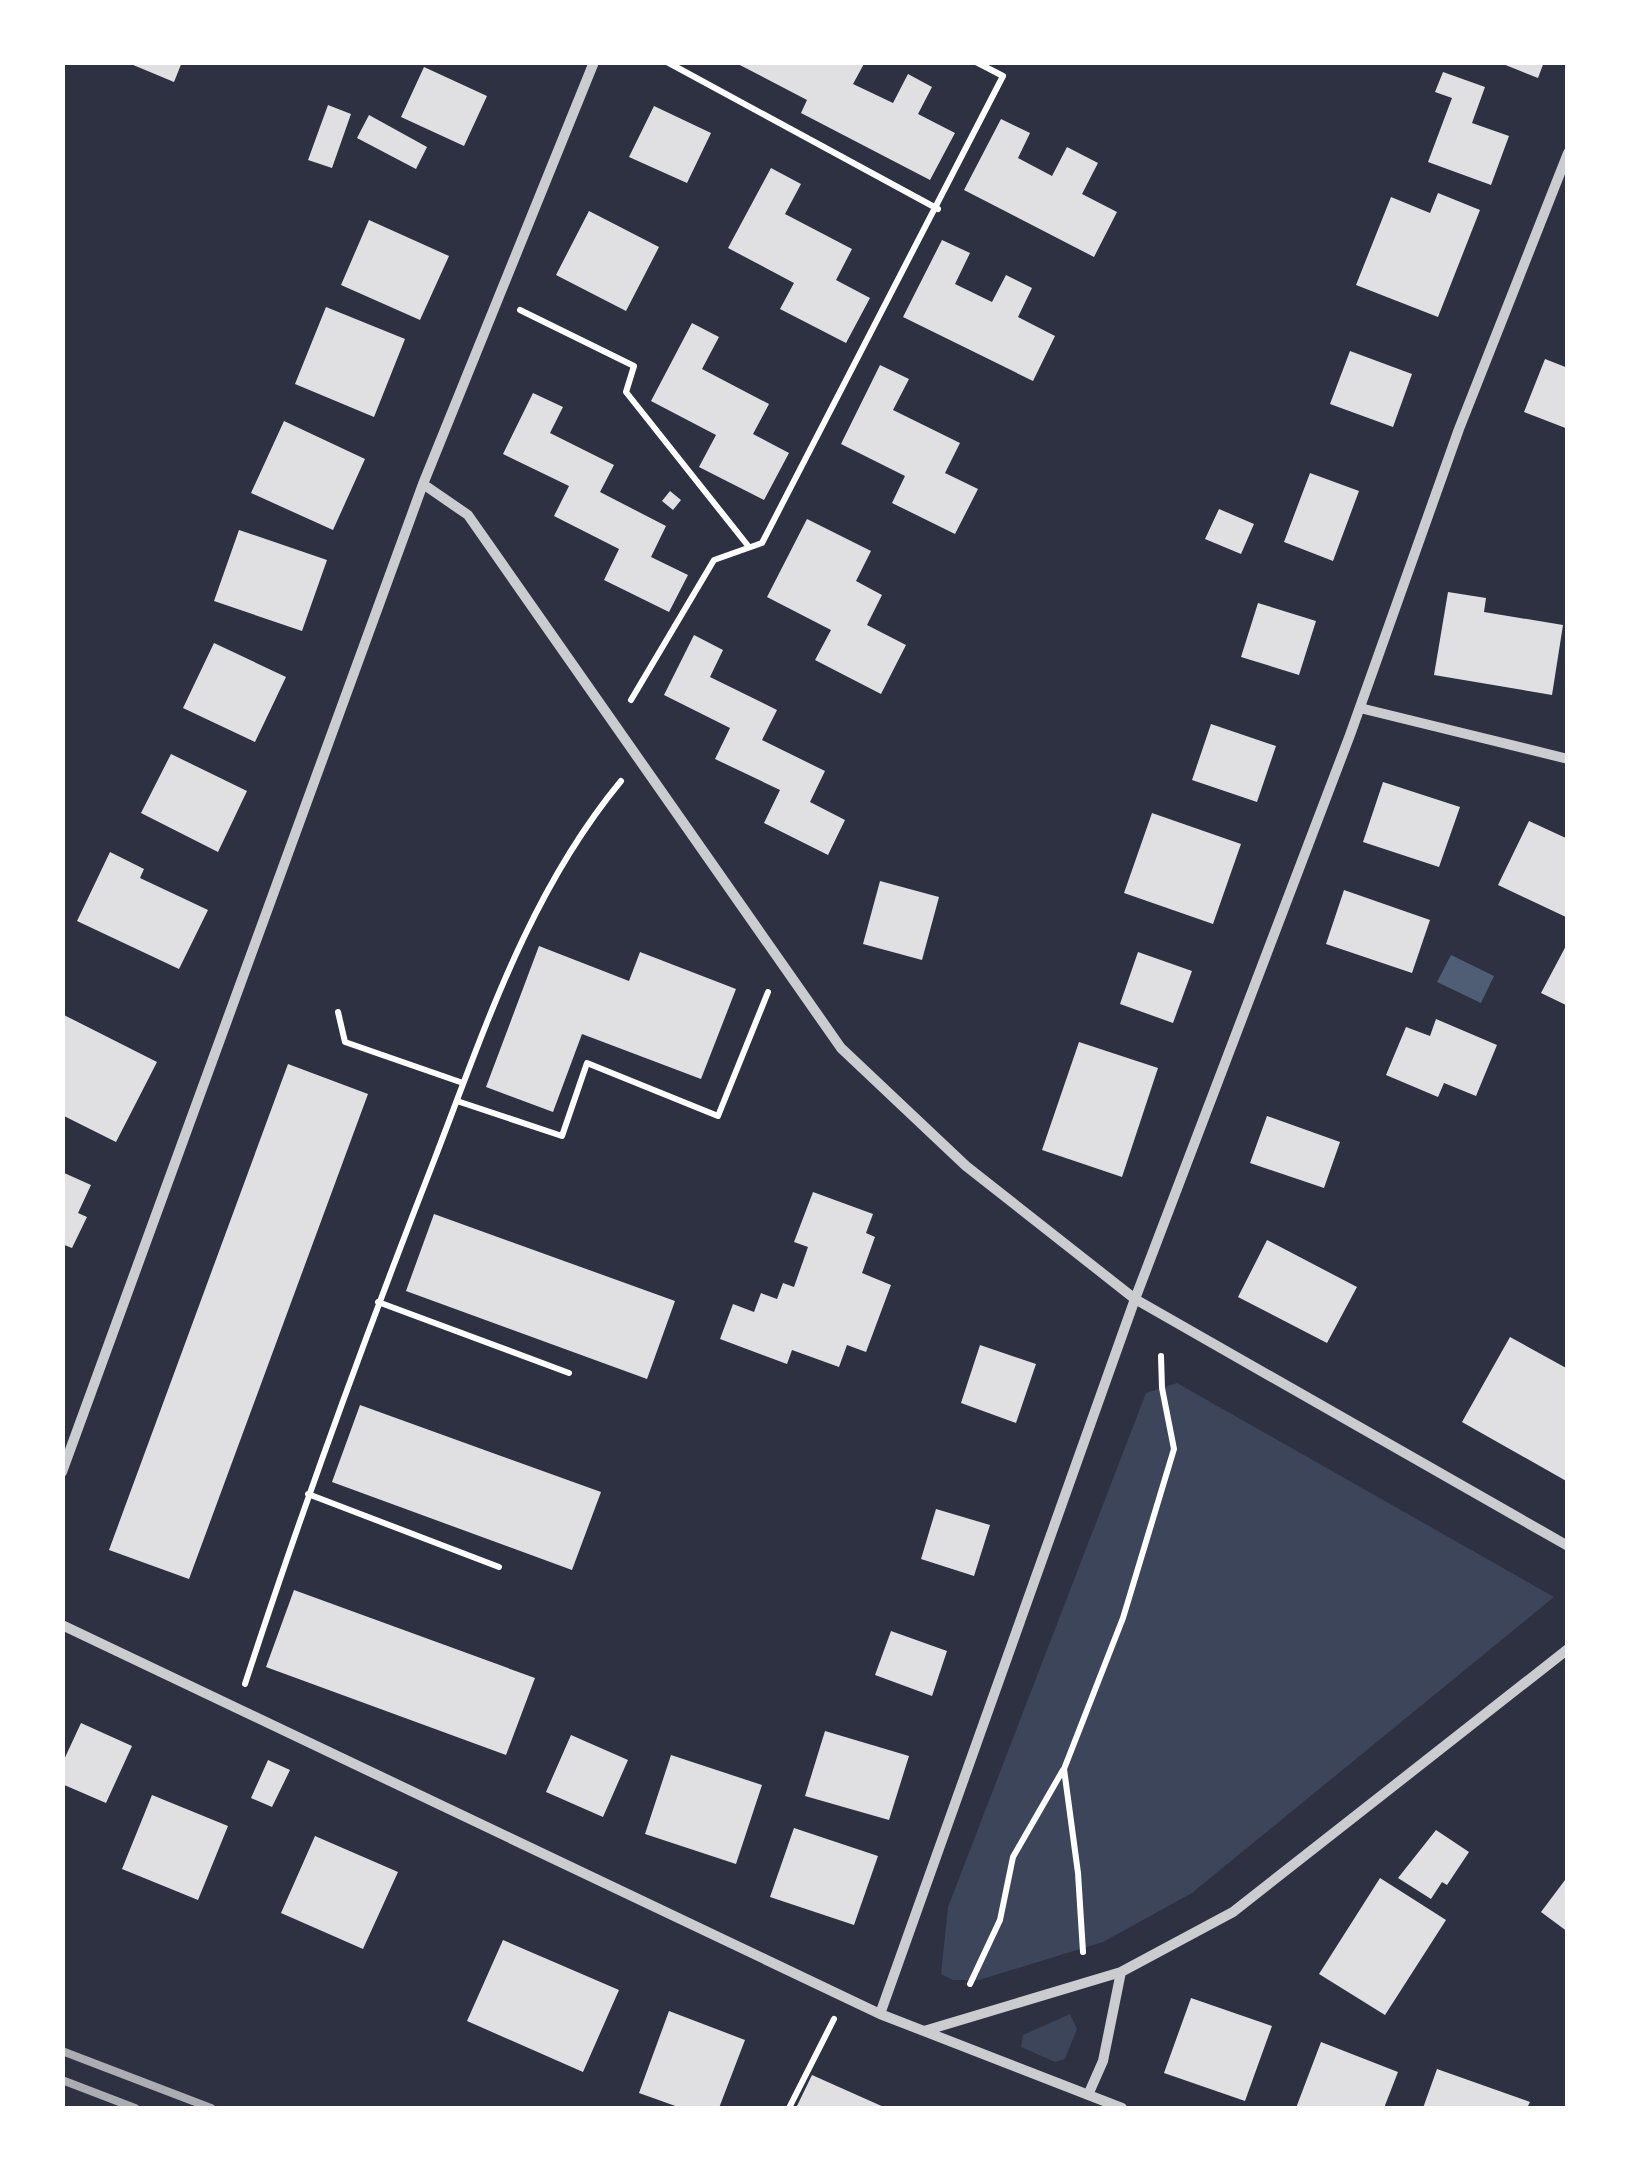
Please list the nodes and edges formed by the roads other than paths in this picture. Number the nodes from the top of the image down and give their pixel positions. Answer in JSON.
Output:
{"nodes":[{"id":1,"x":594,"y":62,"type":"edge"},
{"id":2,"x":1568,"y":153,"type":"edge"},
{"id":3,"x":423,"y":484,"type":"junction"},
{"id":4,"x":1360,"y":708,"type":"junction"},
{"id":5,"x":1568,"y":759,"type":"edge"},
{"id":6,"x":1135,"y":1299,"type":"junction"},
{"id":7,"x":62,"y":1472,"type":"edge"},
{"id":8,"x":1568,"y":1546,"type":"edge"},
{"id":9,"x":62,"y":1625,"type":"edge"},
{"id":10,"x":1568,"y":1649,"type":"edge"},
{"id":11,"x":1121,"y":1972,"type":"junction"},
{"id":12,"x":880,"y":2014,"type":"junction"},
{"id":13,"x":924,"y":2031,"type":"junction"},
{"id":14,"x":1088,"y":2096,"type":"junction"},
{"id":15,"x":1122,"y":2108,"type":"edge"}],
"edges":[{"from":1,"to":3,"type":"street"},
{"from":2,"to":4,"type":"street"},
{"from":3,"to":6,"type":"street"},
{"from":3,"to":7,"type":"street"},
{"from":4,"to":5,"type":"street"},
{"from":4,"to":6,"type":"street"},
{"from":6,"to":8,"type":"street"},
{"from":6,"to":12,"type":"street"},
{"from":9,"to":12,"type":"street"},
{"from":10,"to":11,"type":"street"},
{"from":11,"to":13,"type":"street"},
{"from":11,"to":14,"type":"street"},
{"from":12,"to":13,"type":"street"},
{"from":13,"to":14,"type":"street"},
{"from":14,"to":15,"type":"street"}]}
